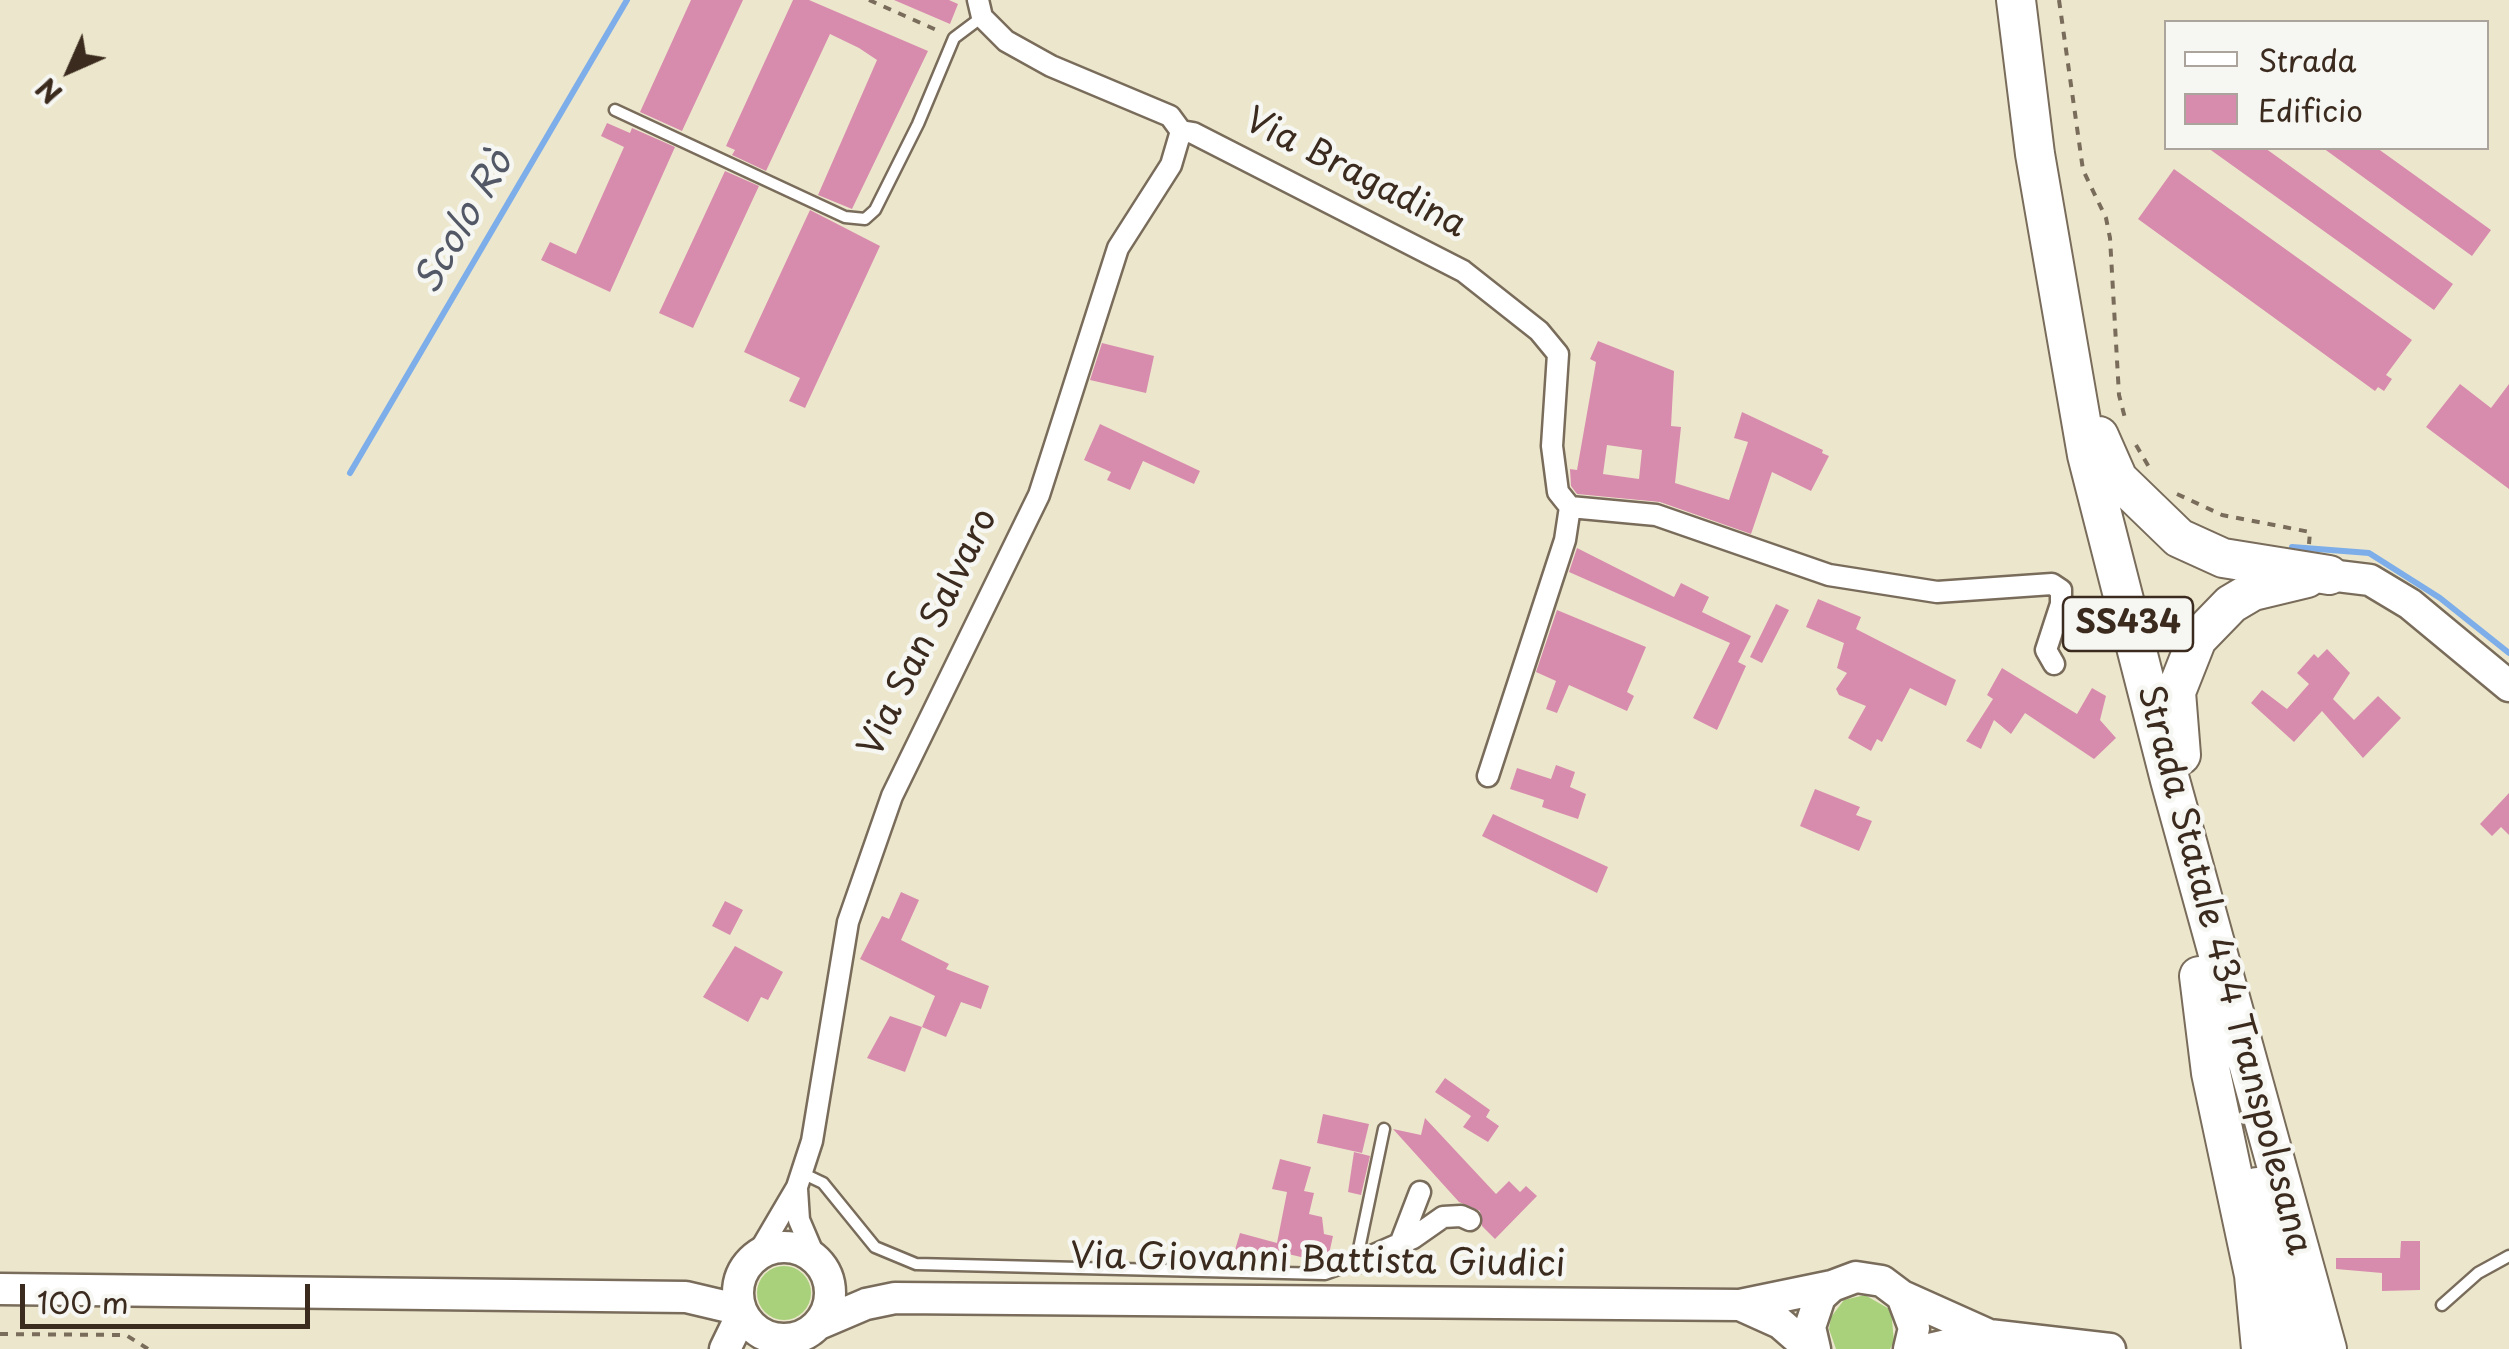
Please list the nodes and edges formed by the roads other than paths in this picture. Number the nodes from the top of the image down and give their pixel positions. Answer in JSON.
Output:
{"nodes":[{"id":1,"x":1992,"y":0,"type":"edge"},
{"id":2,"x":2016,"y":0,"type":"edge"},
{"id":3,"x":980,"y":8,"type":"edge"},
{"id":4,"x":615,"y":110,"type":"dead end"},
{"id":5,"x":1180,"y":130,"type":"junction"},
{"id":6,"x":2035,"y":154,"type":"junction"},
{"id":7,"x":1570,"y":507,"type":"junction"},
{"id":8,"x":2329,"y":575,"type":"junction"},
{"id":9,"x":2054,"y":664,"type":"dead end"},
{"id":10,"x":2509,"y":686,"type":"edge"},
{"id":11,"x":1488,"y":776,"type":"dead end"},
{"id":12,"x":2199,"y":976,"type":"junction"},
{"id":13,"x":2241,"y":1038,"type":"junction"},
{"id":14,"x":1384,"y":1129,"type":"dead end"},
{"id":15,"x":799,"y":1180,"type":"junction"},
{"id":16,"x":1420,"y":1192,"type":"dead end"},
{"id":17,"x":1470,"y":1220,"type":"dead end"},
{"id":18,"x":1400,"y":1244,"type":"junction"},
{"id":19,"x":2509,"y":1256,"type":"edge"},
{"id":20,"x":752,"y":1260,"type":"junction"},
{"id":21,"x":1356,"y":1263,"type":"junction"},
{"id":22,"x":820,"y":1265,"type":"junction"},
{"id":23,"x":1832,"y":1286,"type":"junction"},
{"id":24,"x":0,"y":1289,"type":"edge"},
{"id":25,"x":1902,"y":1296,"type":"junction"},
{"id":26,"x":686,"y":1297,"type":"junction"},
{"id":27,"x":896,"y":1298,"type":"junction"},
{"id":28,"x":2442,"y":1305,"type":"dead end"},
{"id":29,"x":1740,"y":1306,"type":"junction"},
{"id":30,"x":741,"y":1312,"type":"junction"},
{"id":31,"x":819,"y":1324,"type":"junction"},
{"id":32,"x":1988,"y":1335,"type":"junction"},
{"id":33,"x":760,"y":1344,"type":"edge"},
{"id":34,"x":725,"y":1349,"type":"edge"},
{"id":35,"x":1812,"y":1349,"type":"edge"},
{"id":36,"x":1909,"y":1349,"type":"edge"},
{"id":37,"x":1929,"y":1349,"type":"edge"},
{"id":38,"x":2110,"y":1349,"type":"edge"},
{"id":39,"x":2261,"y":1349,"type":"edge"},
{"id":40,"x":2296,"y":1349,"type":"edge"},
{"id":41,"x":2328,"y":1349,"type":"edge"}],
"edges":[{"from":1,"to":12,"type":"highway","name":"Strada Statale 434 Transpolesana","number":"SS434"},
{"from":2,"to":6,"type":"highway","name":"Strada Statale 434 Transpolesana","number":"SS434"},
{"from":3,"to":4,"type":"lane"},
{"from":3,"to":5,"type":"street","name":"Via Bragadina"},
{"from":5,"to":7,"type":"street","name":"Via Bragadina"},
{"from":5,"to":15,"type":"street","name":"Via San Salvaro"},
{"from":6,"to":8,"type":"highway"},
{"from":6,"to":13,"type":"highway","name":"Strada Statale 434 Transpolesana","number":"SS434"},
{"from":7,"to":9,"type":"street"},
{"from":7,"to":11,"type":"street"},
{"from":8,"to":10,"type":"main road"},
{"from":8,"to":13,"type":"highway"},
{"from":12,"to":39,"type":"highway"},
{"from":12,"to":40,"type":"highway","name":"Strada Statale 434 Transpolesana","number":"SS434"},
{"from":13,"to":41,"type":"highway","name":"Strada Statale 434 Transpolesana","number":"SS434"},
{"from":14,"to":21,"type":"lane"},
{"from":15,"to":20,"type":"street","name":"Via San Salvaro"},
{"from":15,"to":21,"type":"lane"},
{"from":15,"to":22,"type":"street","name":"Via San Salvaro"},
{"from":16,"to":18,"type":"street"},
{"from":17,"to":18,"type":"street"},
{"from":18,"to":21,"type":"street"},
{"from":19,"to":28,"type":"lane"},
{"from":20,"to":22,"type":"main road","name":"Via Giovanni Battista Giudici"},
{"from":20,"to":26,"type":"main road","name":"Via Giovanni Battista Giudici"},
{"from":20,"to":30,"type":"main road"},
{"from":22,"to":27,"type":"main road","name":"Via Giovanni Battista Giudici"},
{"from":22,"to":31,"type":"main road"},
{"from":23,"to":25,"type":"main road","name":"Via Giovanni Battista Giudici"},
{"from":23,"to":29,"type":"main road","name":"Via Giovanni Battista Giudici"},
{"from":23,"to":35,"type":"main road"},
{"from":24,"to":26,"type":"main road","name":"Via Giovanni Battista Giudici"},
{"from":25,"to":32,"type":"main road"},
{"from":25,"to":36,"type":"main road"},
{"from":26,"to":30,"type":"main road","name":"Via Giovanni Battista Giudici"},
{"from":27,"to":29,"type":"main road","name":"Via Giovanni Battista Giudici"},
{"from":27,"to":31,"type":"main road","name":"Via Giovanni Battista Giudici"},
{"from":29,"to":35,"type":"main road","name":"Via Giovanni Battista Giudici"},
{"from":30,"to":33,"type":"main road","name":"Via Giovanni Battista Giudici"},
{"from":30,"to":34,"type":"main road"},
{"from":31,"to":33,"type":"main road","name":"Via Giovanni Battista Giudici"},
{"from":32,"to":37,"type":"main road"},
{"from":32,"to":38,"type":"main road"}]}
